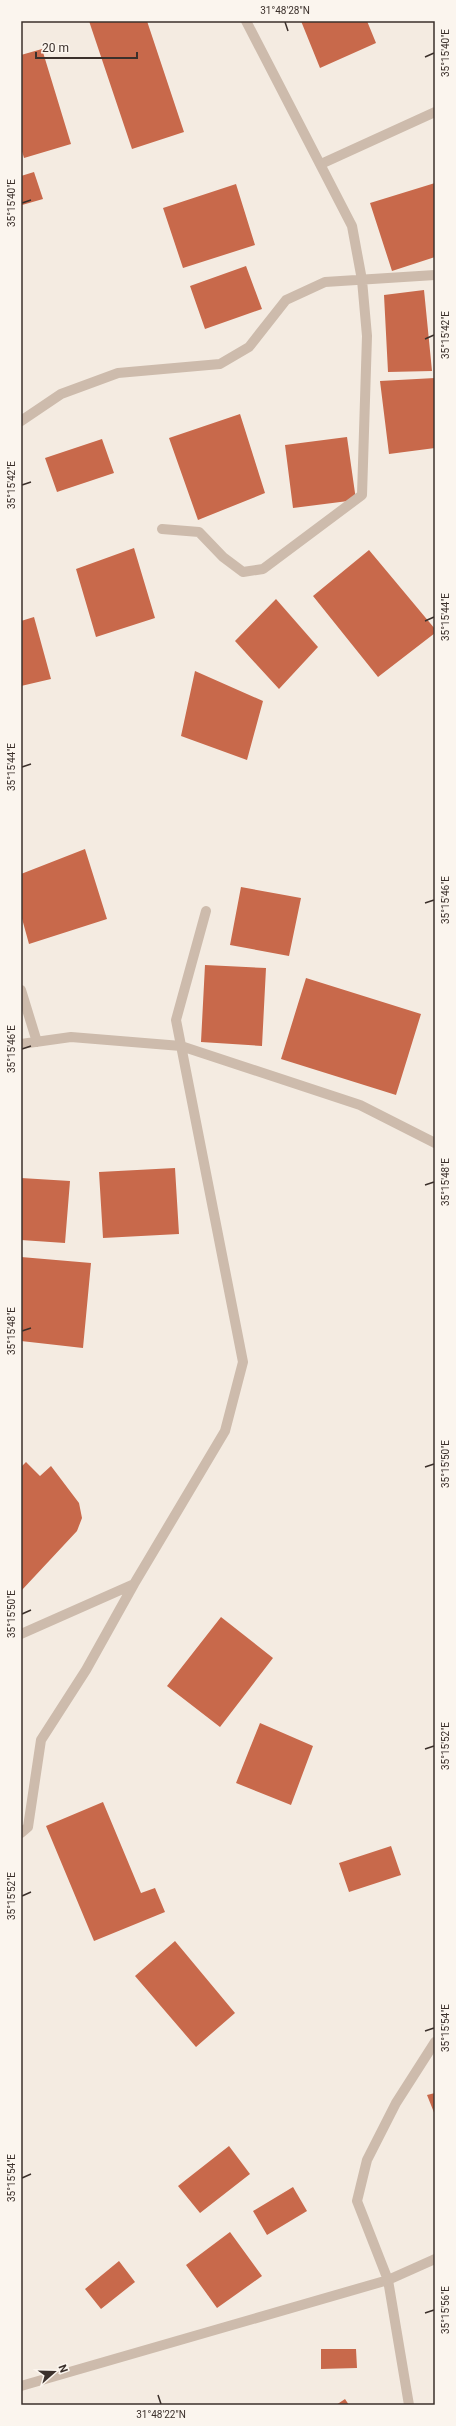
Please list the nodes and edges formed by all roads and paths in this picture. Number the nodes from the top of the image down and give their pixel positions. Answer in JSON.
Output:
{"nodes":[{"id":1,"x":246,"y":21,"type":"edge"},
{"id":2,"x":435,"y":112,"type":"edge"},
{"id":3,"x":321,"y":164,"type":"junction"},
{"id":4,"x":435,"y":275,"type":"edge"},
{"id":5,"x":362,"y":280,"type":"junction"},
{"id":6,"x":21,"y":420,"type":"edge"},
{"id":7,"x":162,"y":528,"type":"dead end"},
{"id":8,"x":206,"y":911,"type":"dead end"},
{"id":9,"x":21,"y":990,"type":"edge"},
{"id":10,"x":37,"y":1042,"type":"junction"},
{"id":11,"x":21,"y":1044,"type":"edge"},
{"id":12,"x":181,"y":1046,"type":"junction"},
{"id":13,"x":435,"y":1143,"type":"edge"},
{"id":14,"x":134,"y":1584,"type":"junction"},
{"id":15,"x":21,"y":1634,"type":"edge"},
{"id":16,"x":21,"y":1834,"type":"edge"},
{"id":17,"x":435,"y":2042,"type":"edge"},
{"id":18,"x":435,"y":2259,"type":"edge"},
{"id":19,"x":388,"y":2280,"type":"junction"},
{"id":20,"x":21,"y":2386,"type":"edge"},
{"id":21,"x":409,"y":2405,"type":"edge"}],
"edges":[{"from":1,"to":3,"type":"street"},
{"from":2,"to":3,"type":"street"},
{"from":3,"to":5,"type":"street"},
{"from":4,"to":5,"type":"street"},
{"from":5,"to":6,"type":"street"},
{"from":5,"to":7,"type":"street"},
{"from":8,"to":12,"type":"street"},
{"from":9,"to":10,"type":"street"},
{"from":10,"to":11,"type":"street"},
{"from":10,"to":12,"type":"street"},
{"from":12,"to":13,"type":"street"},
{"from":12,"to":14,"type":"street"},
{"from":14,"to":15,"type":"street"},
{"from":14,"to":16,"type":"street"},
{"from":17,"to":19,"type":"street"},
{"from":18,"to":19,"type":"street"},
{"from":19,"to":20,"type":"street"},
{"from":19,"to":21,"type":"street"}]}
